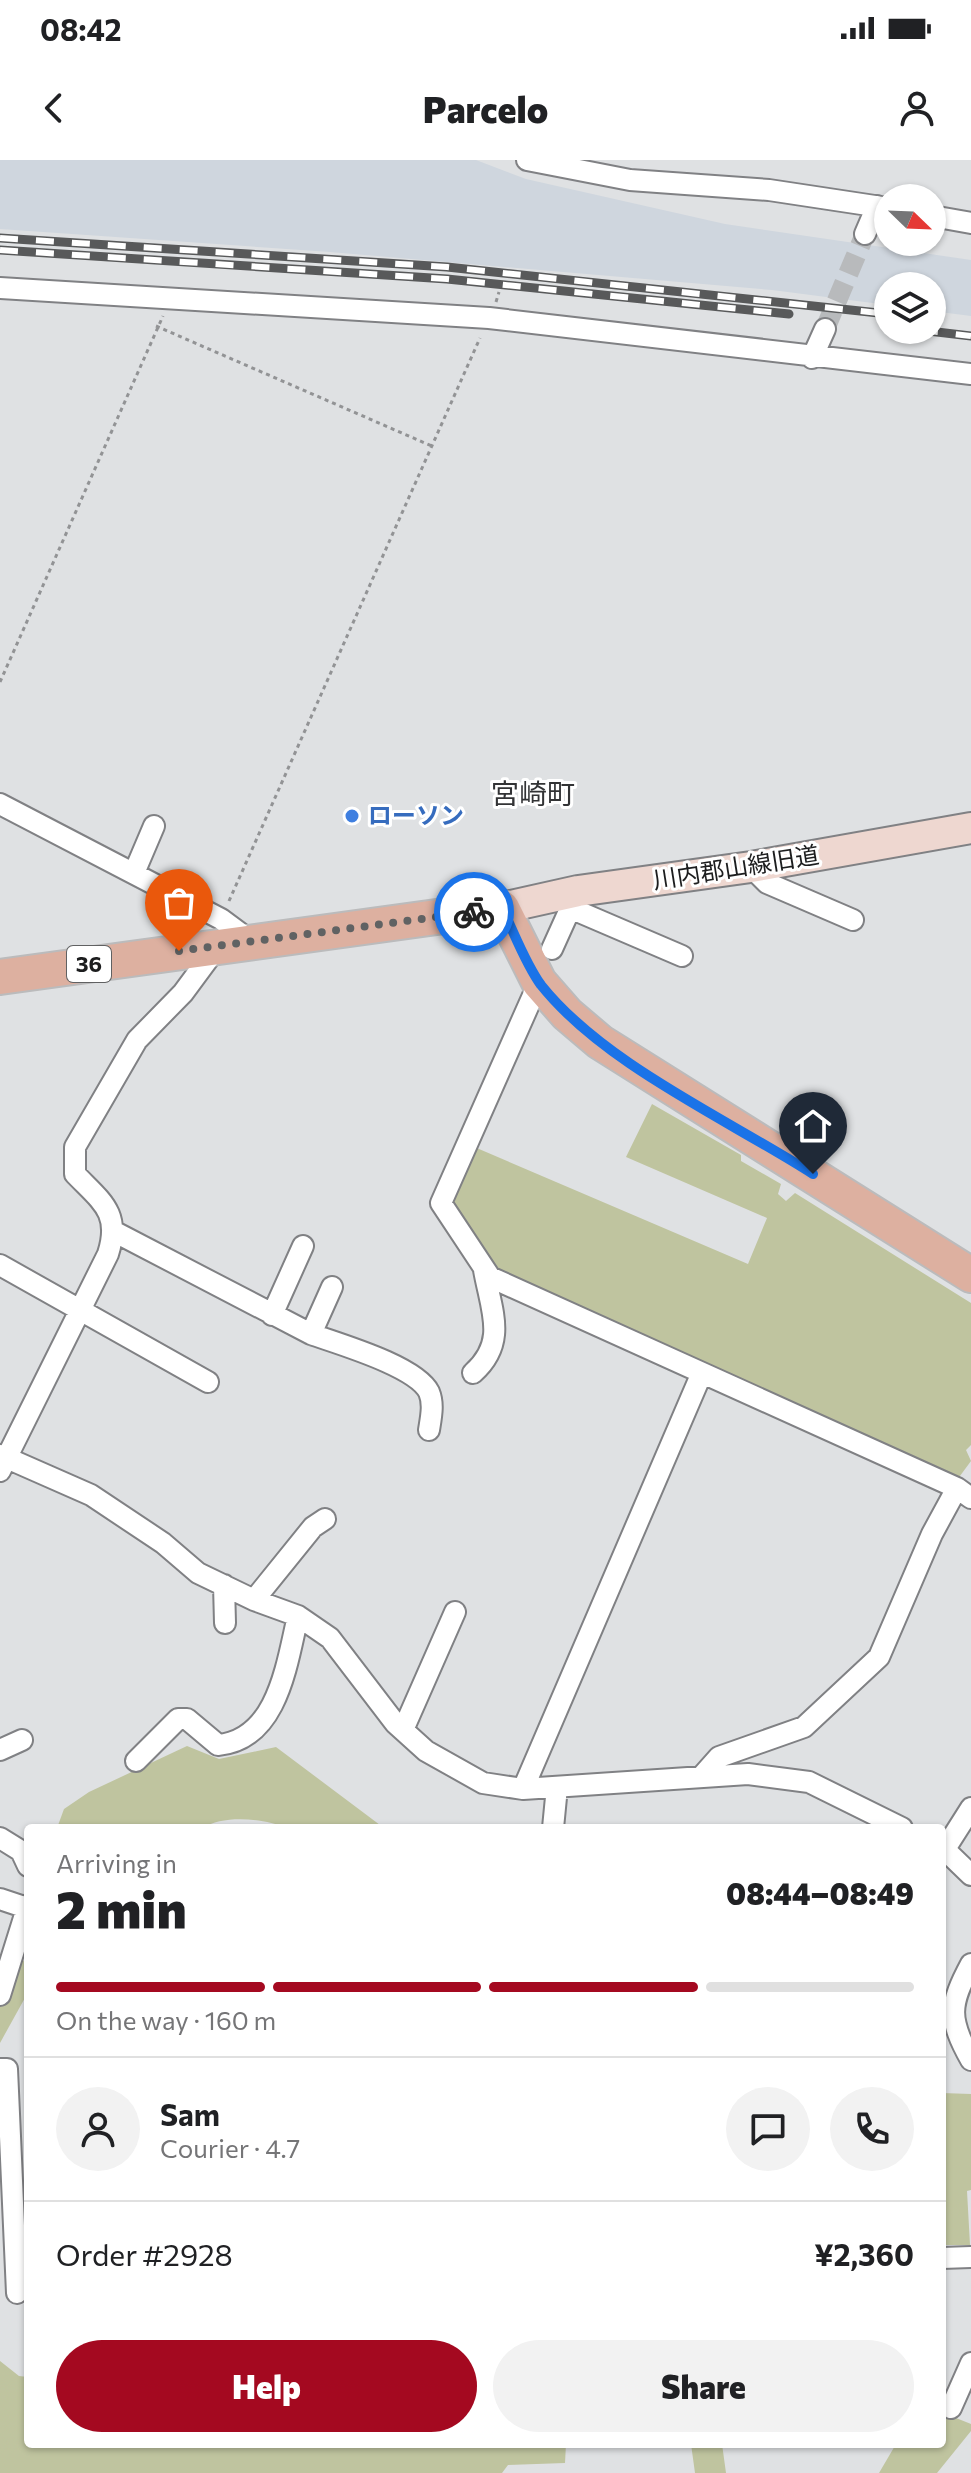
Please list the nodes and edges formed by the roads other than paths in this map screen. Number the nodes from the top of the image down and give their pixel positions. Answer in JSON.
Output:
{"nodes":[{"id":1,"x":527,"y":160,"type":"edge"},
{"id":2,"x":874,"y":206,"type":"edge"},
{"id":3,"x":946,"y":219,"type":"edge"},
{"id":4,"x":874,"y":220,"type":"edge"},
{"id":5,"x":971,"y":223,"type":"edge"},
{"id":6,"x":865,"y":234,"type":"tunnel mouth"},
{"id":7,"x":0,"y":288,"type":"edge"},
{"id":8,"x":825,"y":329,"type":"tunnel mouth"},
{"id":9,"x":812,"y":358,"type":"junction"},
{"id":10,"x":971,"y":374,"type":"edge"},
{"id":11,"x":0,"y":804,"type":"edge"},
{"id":12,"x":154,"y":826,"type":"dead end"},
{"id":13,"x":971,"y":828,"type":"edge"},
{"id":14,"x":751,"y":867,"type":"junction"},
{"id":15,"x":134,"y":873,"type":"junction"},
{"id":16,"x":574,"y":900,"type":"junction"},
{"id":17,"x":502,"y":908,"type":"junction"},
{"id":18,"x":853,"y":920,"type":"dead end"},
{"id":19,"x":219,"y":933,"type":"junction"},
{"id":20,"x":552,"y":949,"type":"dead end"},
{"id":21,"x":682,"y":956,"type":"dead end"},
{"id":22,"x":0,"y":977,"type":"edge"},
{"id":23,"x":539,"y":982,"type":"junction"},
{"id":24,"x":115,"y":1232,"type":"junction"},
{"id":25,"x":303,"y":1246,"type":"dead end"},
{"id":26,"x":0,"y":1265,"type":"edge"},
{"id":27,"x":484,"y":1270,"type":"junction"},
{"id":28,"x":971,"y":1275,"type":"edge"},
{"id":29,"x":332,"y":1287,"type":"dead end"},
{"id":30,"x":79,"y":1307,"type":"junction"},
{"id":31,"x":272,"y":1315,"type":"junction"},
{"id":32,"x":311,"y":1334,"type":"junction"},
{"id":33,"x":473,"y":1373,"type":"dead end"},
{"id":34,"x":701,"y":1375,"type":"junction"},
{"id":35,"x":208,"y":1382,"type":"dead end"},
{"id":36,"x":429,"y":1430,"type":"dead end"},
{"id":37,"x":3,"y":1461,"type":"edge"},
{"id":38,"x":964,"y":1493,"type":"edge"},
{"id":39,"x":325,"y":1519,"type":"dead end"},
{"id":40,"x":224,"y":1585,"type":"junction"},
{"id":41,"x":254,"y":1600,"type":"junction"},
{"id":42,"x":455,"y":1612,"type":"dead end"},
{"id":43,"x":298,"y":1616,"type":"junction"},
{"id":44,"x":225,"y":1623,"type":"dead end"},
{"id":45,"x":403,"y":1730,"type":"junction"},
{"id":46,"x":22,"y":1740,"type":"dead end"},
{"id":47,"x":0,"y":1750,"type":"edge"},
{"id":48,"x":136,"y":1761,"type":"dead end"},
{"id":49,"x":703,"y":1775,"type":"junction"},
{"id":50,"x":557,"y":1787,"type":"junction"},
{"id":51,"x":523,"y":1789,"type":"junction"},
{"id":52,"x":971,"y":1808,"type":"edge"},
{"id":53,"x":866,"y":1820,"type":"edge"},
{"id":54,"x":553,"y":1824,"type":"edge"},
{"id":55,"x":0,"y":1838,"type":"edge"},
{"id":56,"x":946,"y":1845,"type":"edge"},
{"id":57,"x":946,"y":1850,"type":"edge"},
{"id":58,"x":24,"y":1857,"type":"edge"},
{"id":59,"x":971,"y":1875,"type":"edge"},
{"id":60,"x":0,"y":1899,"type":"edge"},
{"id":61,"x":24,"y":1905,"type":"edge"},
{"id":62,"x":24,"y":1919,"type":"edge"},
{"id":63,"x":971,"y":1964,"type":"edge"},
{"id":64,"x":0,"y":1995,"type":"edge"},
{"id":65,"x":948,"y":2001,"type":"edge"},
{"id":66,"x":971,"y":2060,"type":"edge"},
{"id":67,"x":0,"y":2069,"type":"edge"},
{"id":68,"x":971,"y":2257,"type":"edge"},
{"id":69,"x":946,"y":2258,"type":"edge"},
{"id":70,"x":15,"y":2293,"type":"edge"},
{"id":71,"x":971,"y":2363,"type":"edge"},
{"id":72,"x":951,"y":2408,"type":"dead end"}],
"edges":[{"from":1,"to":2,"type":"street"},
{"from":3,"to":5,"type":"street"},
{"from":4,"to":6,"type":"street"},
{"from":7,"to":9,"type":"street"},
{"from":8,"to":9,"type":"street"},
{"from":9,"to":10,"type":"street"},
{"from":11,"to":15,"type":"street"},
{"from":12,"to":15,"type":"street"},
{"from":13,"to":14,"type":"street","name":"川内郡山線旧道"},
{"from":14,"to":16,"type":"street","name":"川内郡山線旧道"},
{"from":14,"to":18,"type":"street"},
{"from":15,"to":19,"type":"street"},
{"from":16,"to":17,"type":"street","name":"川内郡山線旧道"},
{"from":16,"to":20,"type":"street"},
{"from":16,"to":21,"type":"street"},
{"from":17,"to":19,"type":"main road","number":"36"},
{"from":17,"to":23,"type":"main road"},
{"from":19,"to":22,"type":"main road","number":"36"},
{"from":19,"to":24,"type":"street"},
{"from":23,"to":27,"type":"street"},
{"from":23,"to":28,"type":"main road"},
{"from":24,"to":30,"type":"street"},
{"from":24,"to":31,"type":"street"},
{"from":25,"to":31,"type":"street"},
{"from":26,"to":30,"type":"street"},
{"from":27,"to":33,"type":"street"},
{"from":27,"to":34,"type":"street"},
{"from":29,"to":32,"type":"street"},
{"from":30,"to":35,"type":"street"},
{"from":30,"to":37,"type":"street"},
{"from":31,"to":32,"type":"street"},
{"from":32,"to":36,"type":"street"},
{"from":34,"to":38,"type":"street"},
{"from":34,"to":51,"type":"street"},
{"from":37,"to":40,"type":"street"},
{"from":38,"to":49,"type":"street"},
{"from":39,"to":41,"type":"street"},
{"from":40,"to":41,"type":"street"},
{"from":40,"to":44,"type":"street"},
{"from":41,"to":43,"type":"street"},
{"from":42,"to":45,"type":"street"},
{"from":43,"to":45,"type":"street"},
{"from":43,"to":48,"type":"street"},
{"from":45,"to":51,"type":"street"},
{"from":46,"to":47,"type":"street"},
{"from":49,"to":50,"type":"street"},
{"from":49,"to":53,"type":"street"},
{"from":50,"to":51,"type":"street"},
{"from":50,"to":54,"type":"street"},
{"from":52,"to":56,"type":"street"},
{"from":55,"to":58,"type":"street"},
{"from":57,"to":59,"type":"street"},
{"from":60,"to":61,"type":"street"},
{"from":62,"to":64,"type":"street"},
{"from":63,"to":65,"type":"street"},
{"from":65,"to":66,"type":"street"},
{"from":67,"to":70,"type":"street"},
{"from":68,"to":69,"type":"street"},
{"from":71,"to":72,"type":"street"}]}
